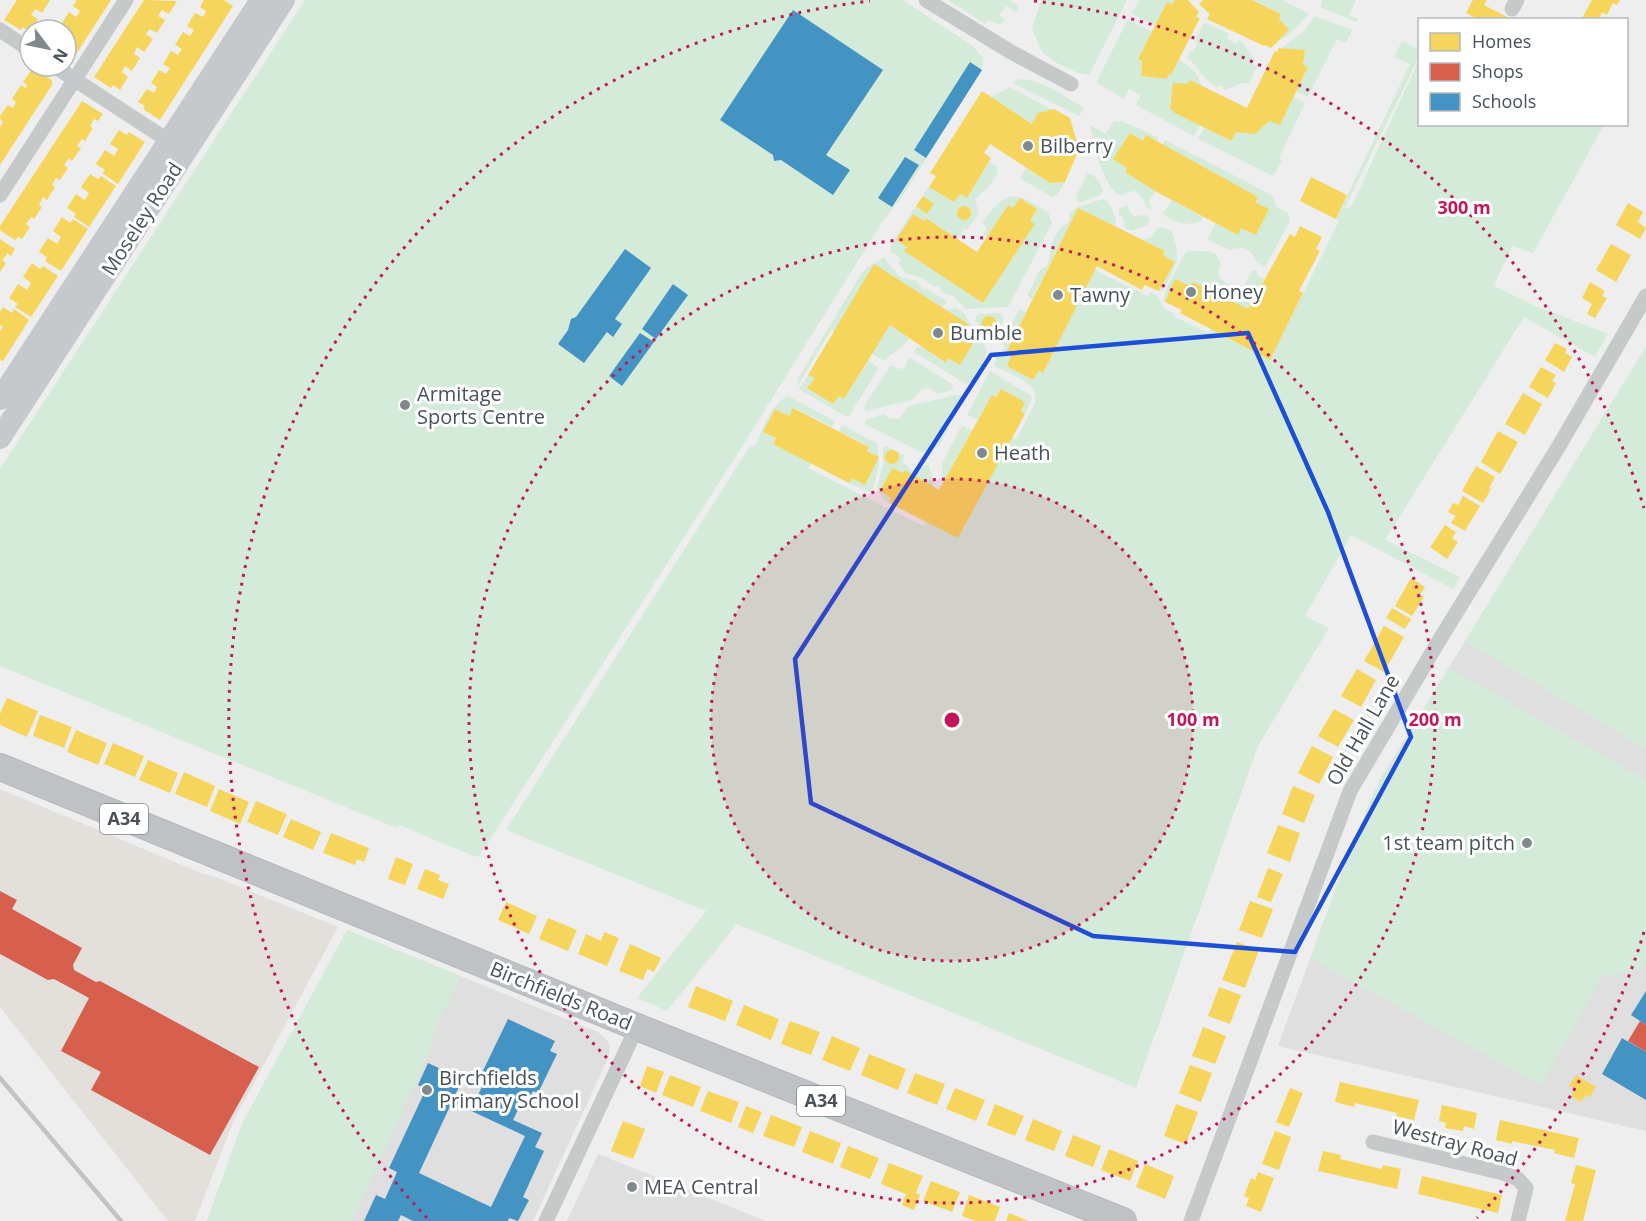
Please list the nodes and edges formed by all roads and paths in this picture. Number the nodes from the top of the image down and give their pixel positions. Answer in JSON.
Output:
{"nodes":[{"id":1,"x":126,"y":0,"type":"edge"},
{"id":2,"x":261,"y":0,"type":"edge"},
{"id":3,"x":284,"y":0,"type":"edge"},
{"id":4,"x":927,"y":0,"type":"edge"},
{"id":5,"x":0,"y":30,"type":"edge"},
{"id":6,"x":18,"y":42,"type":"edge"},
{"id":7,"x":72,"y":78,"type":"edge"},
{"id":8,"x":75,"y":80,"type":"junction"},
{"id":9,"x":1071,"y":84,"type":"dead end"},
{"id":10,"x":178,"y":146,"type":"junction"},
{"id":11,"x":0,"y":195,"type":"edge"},
{"id":12,"x":1646,"y":296,"type":"edge"},
{"id":13,"x":0,"y":399,"type":"edge"},
{"id":14,"x":0,"y":438,"type":"edge"},
{"id":15,"x":0,"y":767,"type":"edge"},
{"id":16,"x":637,"y":1027,"type":"junction"},
{"id":17,"x":1373,"y":1142,"type":"dead end"},
{"id":18,"x":546,"y":1221,"type":"edge"},
{"id":19,"x":1123,"y":1221,"type":"edge"},
{"id":20,"x":1191,"y":1221,"type":"edge"},
{"id":21,"x":1518,"y":1221,"type":"edge"}],
"edges":[{"from":1,"to":8,"type":"street"},
{"from":2,"to":10,"type":"main road","name":"Moseley Road"},
{"from":3,"to":10,"type":"main road","name":"Moseley Road"},
{"from":4,"to":9,"type":"street"},
{"from":5,"to":6,"type":"street"},
{"from":7,"to":8,"type":"street"},
{"from":8,"to":10,"type":"street"},
{"from":8,"to":11,"type":"street"},
{"from":10,"to":13,"type":"main road","name":"Moseley Road"},
{"from":10,"to":14,"type":"main road","name":"Moseley Road"},
{"from":12,"to":20,"type":"street","name":"Old Hall Lane"},
{"from":15,"to":16,"type":"highway","name":"Birchfields Road","number":"A34"},
{"from":16,"to":18,"type":"street"},
{"from":16,"to":19,"type":"highway","name":"Birchfields Road","number":"A34"},
{"from":17,"to":21,"type":"street","name":"Westray Road"}]}
